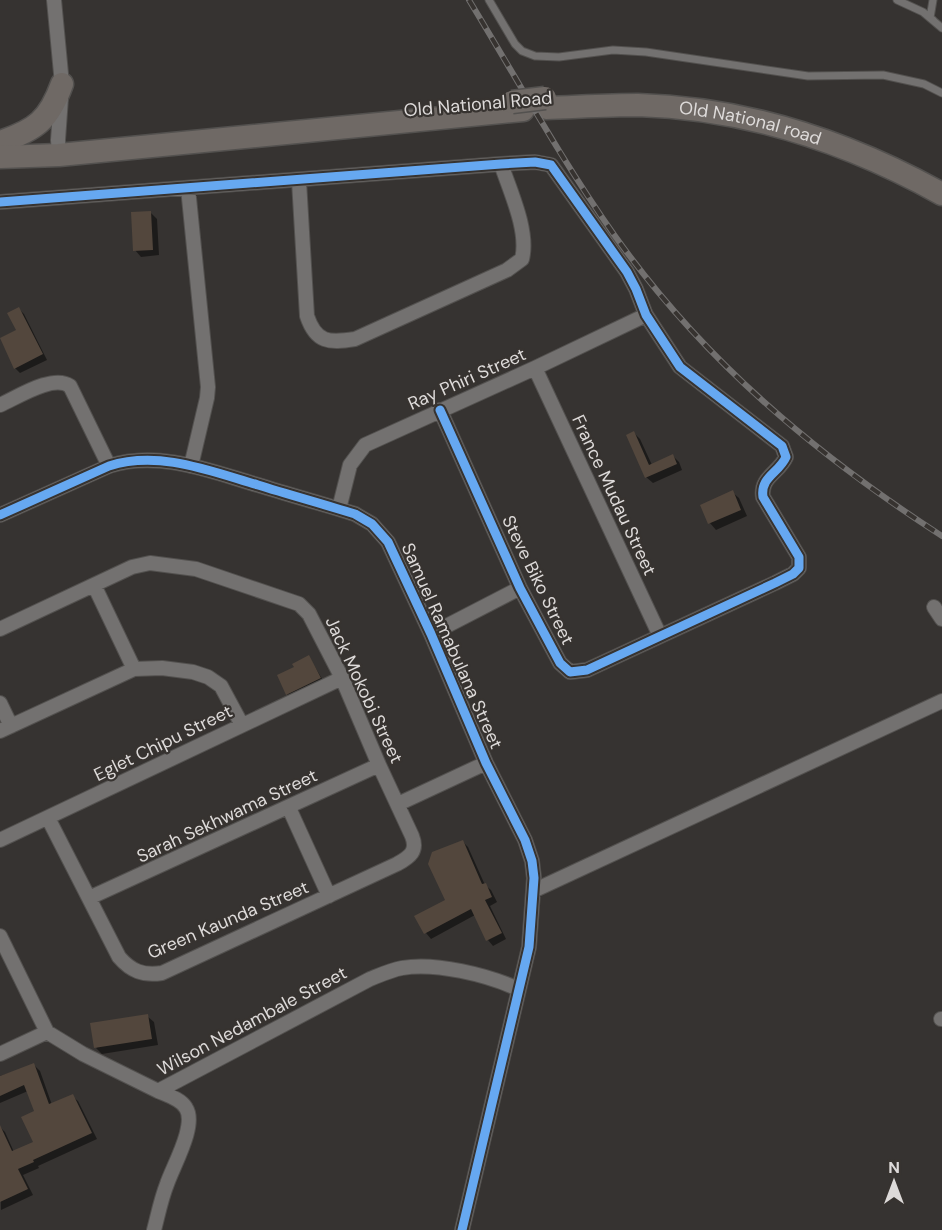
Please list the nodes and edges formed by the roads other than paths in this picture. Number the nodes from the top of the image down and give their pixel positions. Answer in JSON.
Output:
{"nodes":[{"id":1,"x":54,"y":0,"type":"edge"},
{"id":2,"x":489,"y":0,"type":"edge"},
{"id":3,"x":897,"y":0,"type":"edge"},
{"id":4,"x":933,"y":0,"type":"edge"},
{"id":5,"x":940,"y":26,"type":"edge"},
{"id":6,"x":62,"y":84,"type":"junction"},
{"id":7,"x":942,"y":93,"type":"edge"},
{"id":8,"x":546,"y":103,"type":"junction"},
{"id":9,"x":0,"y":143,"type":"edge"},
{"id":10,"x":58,"y":147,"type":"junction"},
{"id":11,"x":0,"y":157,"type":"edge"},
{"id":12,"x":501,"y":164,"type":"junction"},
{"id":13,"x":942,"y":179,"type":"edge"},
{"id":14,"x":299,"y":181,"type":"junction"},
{"id":15,"x":188,"y":188,"type":"junction"},
{"id":16,"x":942,"y":194,"type":"edge"},
{"id":17,"x":0,"y":202,"type":"edge"},
{"id":18,"x":646,"y":315,"type":"junction"},
{"id":19,"x":535,"y":369,"type":"junction"},
{"id":20,"x":0,"y":405,"type":"edge"},
{"id":21,"x":440,"y":410,"type":"junction"},
{"id":22,"x":191,"y":465,"type":"junction"},
{"id":23,"x":109,"y":466,"type":"junction"},
{"id":24,"x":339,"y":509,"type":"junction"},
{"id":25,"x":0,"y":515,"type":"edge"},
{"id":26,"x":94,"y":585,"type":"junction"},
{"id":27,"x":520,"y":588,"type":"junction"},
{"id":28,"x":0,"y":629,"type":"edge"},
{"id":29,"x":431,"y":634,"type":"junction"},
{"id":30,"x":660,"y":636,"type":"junction"},
{"id":31,"x":134,"y":669,"type":"junction"},
{"id":32,"x":342,"y":678,"type":"junction"},
{"id":33,"x":942,"y":701,"type":"edge"},
{"id":34,"x":0,"y":703,"type":"edge"},
{"id":35,"x":242,"y":725,"type":"junction"},
{"id":36,"x":6,"y":729,"type":"edge"},
{"id":37,"x":486,"y":763,"type":"junction"},
{"id":38,"x":379,"y":765,"type":"junction"},
{"id":39,"x":399,"y":804,"type":"junction"},
{"id":40,"x":289,"y":808,"type":"junction"},
{"id":41,"x":48,"y":818,"type":"junction"},
{"id":42,"x":0,"y":840,"type":"edge"},
{"id":43,"x":533,"y":891,"type":"junction"},
{"id":44,"x":329,"y":896,"type":"junction"},
{"id":45,"x":90,"y":898,"type":"junction"},
{"id":46,"x":1,"y":940,"type":"edge"},
{"id":47,"x":518,"y":989,"type":"junction"},
{"id":48,"x":47,"y":1032,"type":"junction"},
{"id":49,"x":0,"y":1054,"type":"edge"},
{"id":50,"x":158,"y":1091,"type":"junction"},
{"id":51,"x":154,"y":1230,"type":"edge"},
{"id":52,"x":462,"y":1230,"type":"edge"}],
"edges":[{"from":1,"to":6,"type":"street"},
{"from":2,"to":7,"type":"lane"},
{"from":3,"to":5,"type":"lane"},
{"from":4,"to":5,"type":"lane"},
{"from":6,"to":9,"type":"main road"},
{"from":6,"to":10,"type":"street"},
{"from":8,"to":10,"type":"main road","name":"Old National Road","bridge":true},
{"from":8,"to":13,"type":"main road","name":"Old National Road"},
{"from":8,"to":16,"type":"main road","name":"Old National road"},
{"from":9,"to":10,"type":"main road","name":"Old National Road"},
{"from":10,"to":11,"type":"main road","name":"Old National Road"},
{"from":12,"to":14,"type":"street"},
{"from":12,"to":14,"type":"street"},
{"from":12,"to":18,"type":"street"},
{"from":14,"to":15,"type":"street"},
{"from":15,"to":17,"type":"street"},
{"from":15,"to":22,"type":"street"},
{"from":18,"to":19,"type":"street","name":"Ray Phiri Street"},
{"from":18,"to":30,"type":"street"},
{"from":19,"to":21,"type":"street","name":"Ray Phiri Street"},
{"from":19,"to":30,"type":"street","name":"France Mudau Street"},
{"from":20,"to":23,"type":"street"},
{"from":21,"to":24,"type":"street","name":"Ray Phiri Street"},
{"from":21,"to":27,"type":"street","name":"Steve Biko Street"},
{"from":22,"to":23,"type":"street","name":"Samuel Ramabulana Street"},
{"from":22,"to":24,"type":"street","name":"Samuel Ramabulana Street"},
{"from":23,"to":25,"type":"street","name":"Samuel Ramabulana Street"},
{"from":24,"to":29,"type":"street","name":"Samuel Ramabulana Street"},
{"from":26,"to":28,"type":"street","name":"Jack Mokobi Street"},
{"from":26,"to":31,"type":"street"},
{"from":26,"to":32,"type":"street","name":"Jack Mokobi Street"},
{"from":27,"to":29,"type":"street"},
{"from":27,"to":30,"type":"street","name":"Steve Biko Street"},
{"from":29,"to":37,"type":"street","name":"Samuel Ramabulana Street"},
{"from":31,"to":35,"type":"street"},
{"from":31,"to":36,"type":"street"},
{"from":32,"to":35,"type":"street","name":"Eglet Chipu Street"},
{"from":32,"to":38,"type":"street","name":"Jack Mokobi Street"},
{"from":33,"to":43,"type":"street"},
{"from":34,"to":36,"type":"street"},
{"from":35,"to":41,"type":"street","name":"Eglet Chipu Street"},
{"from":37,"to":39,"type":"street"},
{"from":37,"to":43,"type":"street","name":"Samuel Ramabulana Street"},
{"from":38,"to":39,"type":"street","name":"Jack Mokobi Street"},
{"from":38,"to":40,"type":"street","name":"Sarah Sekhwama Street"},
{"from":39,"to":44,"type":"street","name":"Green Kaunda Street"},
{"from":40,"to":44,"type":"street"},
{"from":40,"to":45,"type":"street","name":"Sarah Sekhwama Street"},
{"from":41,"to":42,"type":"street","name":"Eglet Chipu Street"},
{"from":41,"to":45,"type":"street","name":"Green Kaunda Street"},
{"from":43,"to":47,"type":"street","name":"Samuel Ramabulana Street"},
{"from":44,"to":45,"type":"street","name":"Green Kaunda Street"},
{"from":46,"to":48,"type":"street"},
{"from":47,"to":50,"type":"street","name":"Wilson Nedambale Street"},
{"from":47,"to":52,"type":"street","name":"Samuel Ramabulana Street"},
{"from":48,"to":49,"type":"street"},
{"from":48,"to":50,"type":"street","name":"Wilson Nedambale Street"},
{"from":50,"to":51,"type":"street"}]}
